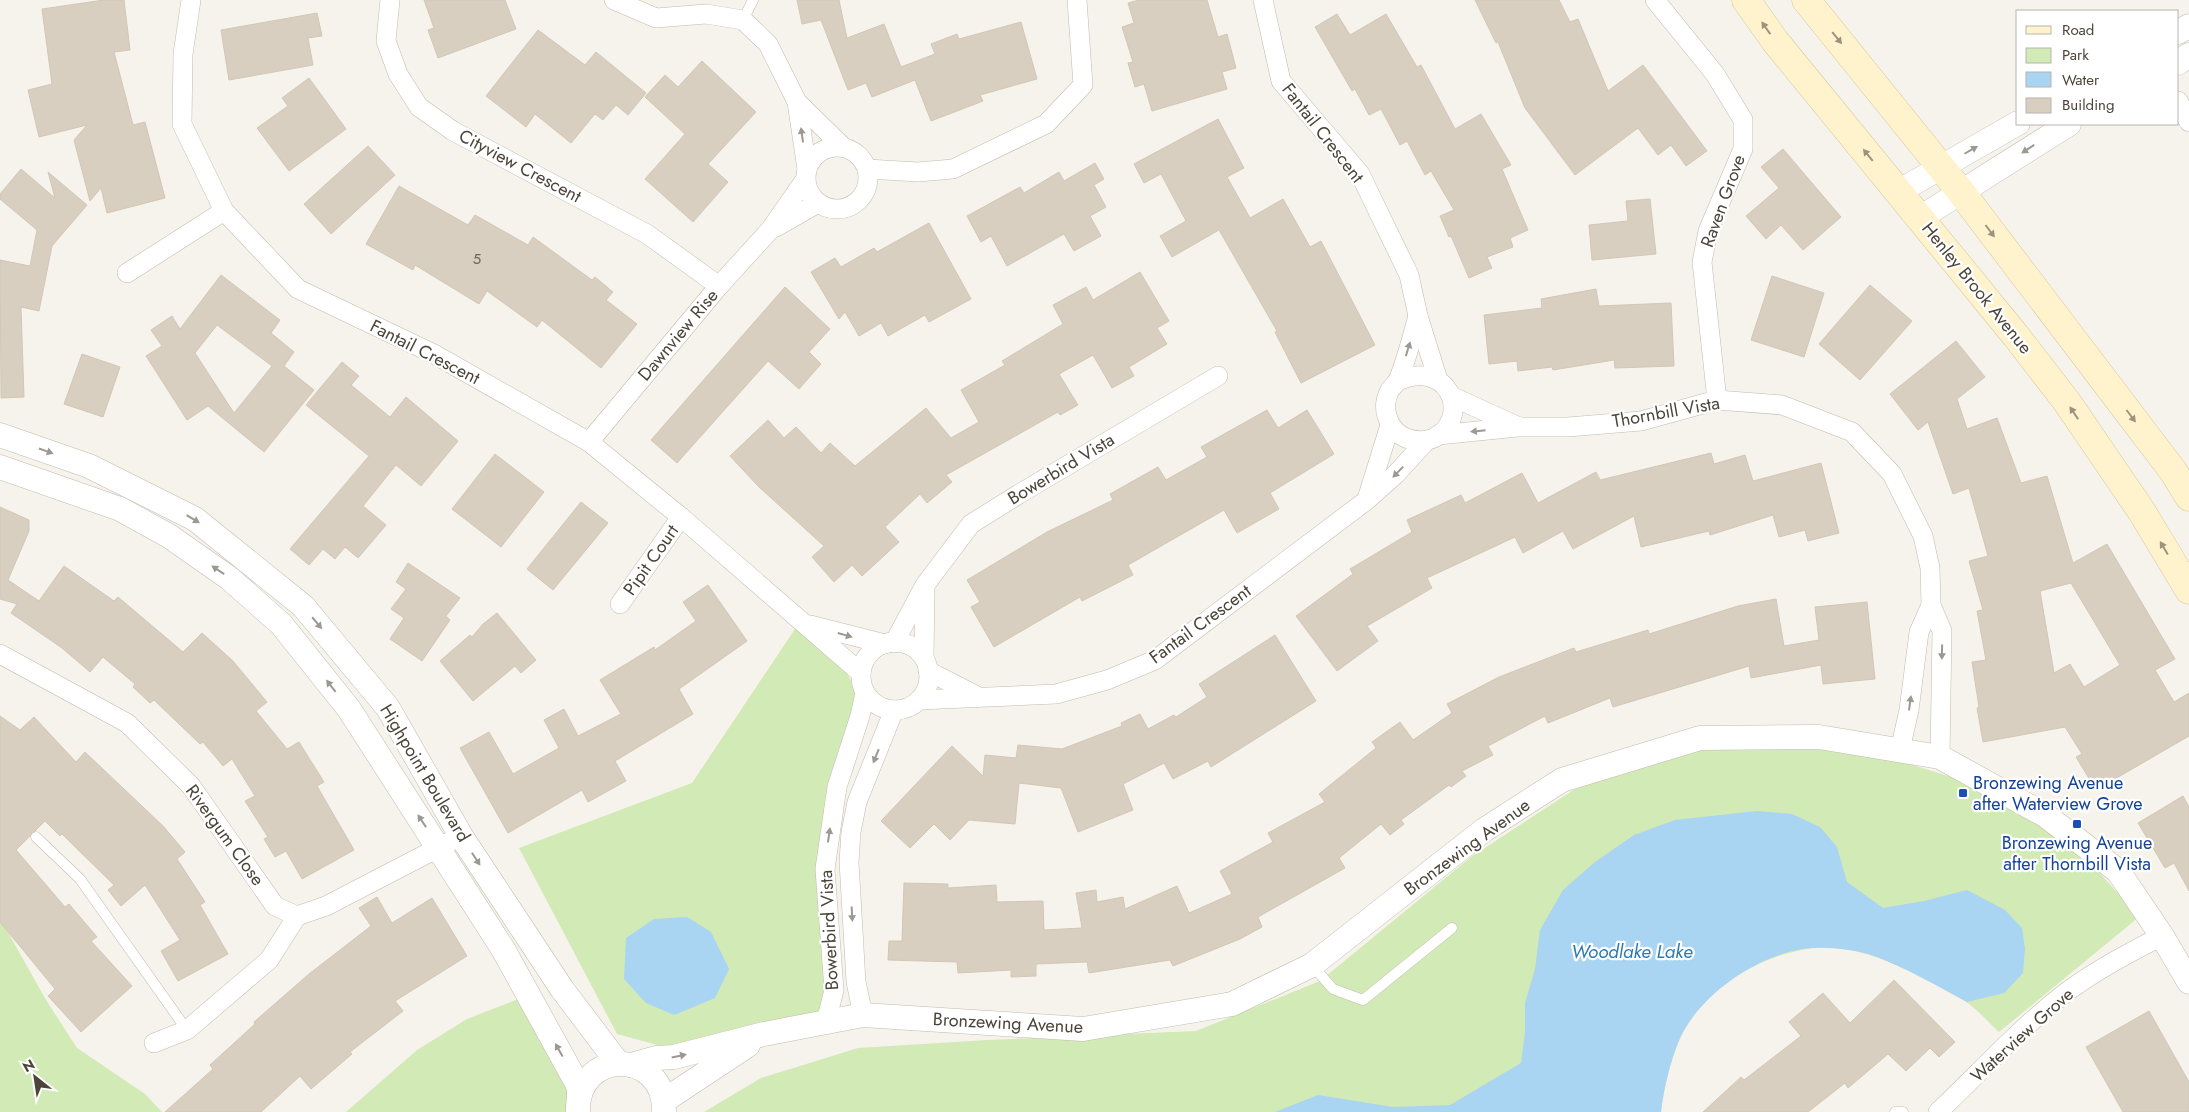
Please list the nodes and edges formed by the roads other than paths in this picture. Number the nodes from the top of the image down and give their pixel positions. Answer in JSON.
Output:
{"nodes":[{"id":1,"x":192,"y":0,"type":"edge"},
{"id":2,"x":390,"y":0,"type":"edge"},
{"id":3,"x":614,"y":0,"type":"edge"},
{"id":4,"x":753,"y":0,"type":"edge"},
{"id":5,"x":1077,"y":0,"type":"edge"},
{"id":6,"x":1263,"y":0,"type":"edge"},
{"id":7,"x":1655,"y":0,"type":"edge"},
{"id":8,"x":1746,"y":0,"type":"edge"},
{"id":9,"x":1806,"y":0,"type":"edge"},
{"id":10,"x":743,"y":20,"type":"junction"},
{"id":11,"x":797,"y":102,"type":"junction"},
{"id":12,"x":2179,"y":103,"type":"edge"},
{"id":13,"x":2189,"y":122,"type":"edge"},
{"id":14,"x":2016,"y":124,"type":"edge"},
{"id":15,"x":2068,"y":125,"type":"edge"},
{"id":16,"x":843,"y":147,"type":"junction"},
{"id":17,"x":1941,"y":167,"type":"junction"},
{"id":18,"x":867,"y":169,"type":"junction"},
{"id":19,"x":918,"y":172,"type":"junction"},
{"id":20,"x":806,"y":174,"type":"junction"},
{"id":21,"x":866,"y":191,"type":"junction"},
{"id":22,"x":1898,"y":192,"type":"junction"},
{"id":23,"x":1961,"y":192,"type":"junction"},
{"id":24,"x":818,"y":204,"type":"junction"},
{"id":25,"x":224,"y":211,"type":"junction"},
{"id":26,"x":1920,"y":218,"type":"junction"},
{"id":27,"x":770,"y":230,"type":"junction"},
{"id":28,"x":127,"y":273,"type":"dead end"},
{"id":29,"x":719,"y":286,"type":"junction"},
{"id":30,"x":1418,"y":316,"type":"junction"},
{"id":31,"x":1218,"y":376,"type":"dead end"},
{"id":32,"x":1438,"y":380,"type":"junction"},
{"id":33,"x":1398,"y":381,"type":"junction"},
{"id":34,"x":1451,"y":396,"type":"junction"},
{"id":35,"x":1717,"y":400,"type":"junction"},
{"id":36,"x":1390,"y":425,"type":"junction"},
{"id":37,"x":1518,"y":427,"type":"junction"},
{"id":38,"x":0,"y":435,"type":"edge"},
{"id":39,"x":1433,"y":438,"type":"junction"},
{"id":40,"x":589,"y":442,"type":"junction"},
{"id":41,"x":0,"y":467,"type":"edge"},
{"id":42,"x":2189,"y":497,"type":"edge"},
{"id":43,"x":1367,"y":500,"type":"junction"},
{"id":44,"x":681,"y":517,"type":"junction"},
{"id":45,"x":925,"y":585,"type":"junction"},
{"id":46,"x":2189,"y":590,"type":"edge"},
{"id":47,"x":620,"y":604,"type":"dead end"},
{"id":48,"x":1931,"y":605,"type":"junction"},
{"id":49,"x":806,"y":623,"type":"junction"},
{"id":50,"x":889,"y":644,"type":"junction"},
{"id":51,"x":0,"y":654,"type":"edge"},
{"id":52,"x":926,"y":665,"type":"junction"},
{"id":53,"x":861,"y":673,"type":"junction"},
{"id":54,"x":865,"y":693,"type":"junction"},
{"id":55,"x":980,"y":697,"type":"junction"},
{"id":56,"x":919,"y":700,"type":"junction"},
{"id":57,"x":894,"y":710,"type":"junction"},
{"id":58,"x":1900,"y":750,"type":"junction"},
{"id":59,"x":1940,"y":757,"type":"junction"},
{"id":60,"x":461,"y":836,"type":"junction"},
{"id":61,"x":36,"y":837,"type":"dead end"},
{"id":62,"x":439,"y":848,"type":"junction"},
{"id":63,"x":298,"y":916,"type":"junction"},
{"id":64,"x":1452,"y":928,"type":"dead end"},
{"id":65,"x":2162,"y":936,"type":"junction"},
{"id":66,"x":1312,"y":965,"type":"junction"},
{"id":67,"x":2189,"y":982,"type":"edge"},
{"id":68,"x":863,"y":1015,"type":"junction"},
{"id":69,"x":826,"y":1022,"type":"junction"},
{"id":70,"x":187,"y":1030,"type":"junction"},
{"id":71,"x":764,"y":1034,"type":"junction"},
{"id":72,"x":154,"y":1043,"type":"dead end"},
{"id":73,"x":625,"y":1064,"type":"junction"},
{"id":74,"x":577,"y":1105,"type":"edge"},
{"id":75,"x":664,"y":1106,"type":"edge"},
{"id":76,"x":1895,"y":1112,"type":"edge"},
{"id":77,"x":1903,"y":1112,"type":"edge"},
{"id":78,"x":1938,"y":1112,"type":"edge"}],
"edges":[{"from":1,"to":25,"type":"street","name":"Fantail Crescent"},
{"from":2,"to":29,"type":"street","name":"Cityview Crescent"},
{"from":3,"to":10,"type":"street"},
{"from":4,"to":10,"type":"lane"},
{"from":5,"to":19,"type":"street"},
{"from":6,"to":30,"type":"street","name":"Fantail Crescent"},
{"from":7,"to":35,"type":"street","name":"Raven Grove"},
{"from":22,"to":8,"type":"main road","name":"Henley Brook Avenue","one_way":true},
{"from":9,"to":17,"type":"main road","one_way":true},
{"from":10,"to":11,"type":"street"},
{"from":11,"to":16,"type":"street"},
{"from":20,"to":11,"type":"street","one_way":true},
{"from":12,"to":13,"type":"street"},
{"from":17,"to":14,"type":"street","one_way":true},
{"from":15,"to":23,"type":"street","one_way":true},
{"from":16,"to":18,"type":"street"},
{"from":16,"to":20,"type":"street"},
{"from":17,"to":22,"type":"street"},
{"from":17,"to":23,"type":"main road"},
{"from":18,"to":19,"type":"street"},
{"from":18,"to":21,"type":"street"},
{"from":19,"to":21,"type":"street"},
{"from":20,"to":24,"type":"street"},
{"from":20,"to":27,"type":"street","name":"Dawnview Rise"},
{"from":21,"to":24,"type":"street"},
{"from":22,"to":26,"type":"main road","name":"Henley Brook Avenue"},
{"from":23,"to":26,"type":"street"},
{"from":23,"to":42,"type":"main road","one_way":true},
{"from":24,"to":27,"type":"street","name":"Dawnview Rise"},
{"from":25,"to":28,"type":"street"},
{"from":25,"to":40,"type":"street","name":"Fantail Crescent"},
{"from":46,"to":26,"type":"main road","name":"Henley Brook Avenue","one_way":true},
{"from":27,"to":29,"type":"street","name":"Dawnview Rise"},
{"from":29,"to":40,"type":"street","name":"Dawnview Rise"},
{"from":30,"to":32,"type":"street","name":"Fantail Crescent"},
{"from":33,"to":30,"type":"street","name":"Fantail Crescent","one_way":true},
{"from":31,"to":45,"type":"street","name":"Bowerbird Vista"},
{"from":32,"to":33,"type":"street"},
{"from":32,"to":34,"type":"street"},
{"from":33,"to":36,"type":"street"},
{"from":34,"to":37,"type":"street","name":"Thornbill Vista"},
{"from":34,"to":39,"type":"street"},
{"from":35,"to":37,"type":"street","name":"Thornbill Vista"},
{"from":35,"to":48,"type":"street","name":"Thornbill Vista"},
{"from":36,"to":39,"type":"street"},
{"from":36,"to":43,"type":"street"},
{"from":37,"to":39,"type":"street","name":"Thornbill Vista","one_way":true},
{"from":38,"to":60,"type":"street","name":"Highpoint Boulevard","one_way":true},
{"from":39,"to":43,"type":"street","name":"Fantail Crescent","one_way":true},
{"from":40,"to":44,"type":"street","name":"Fantail Crescent"},
{"from":62,"to":41,"type":"street","name":"Highpoint Boulevard","one_way":true},
{"from":43,"to":55,"type":"street","name":"Fantail Crescent"},
{"from":44,"to":47,"type":"street","name":"Pipit Court"},
{"from":44,"to":49,"type":"street","name":"Fantail Crescent"},
{"from":45,"to":50,"type":"street","name":"Bowerbird Vista"},
{"from":45,"to":52,"type":"street"},
{"from":58,"to":48,"type":"street","name":"Thornbill Vista","one_way":true},
{"from":48,"to":59,"type":"street","name":"Thornbill Vista","one_way":true},
{"from":49,"to":50,"type":"street","name":"Fantail Crescent","one_way":true},
{"from":49,"to":53,"type":"street","name":"Fantail Crescent"},
{"from":50,"to":52,"type":"street"},
{"from":50,"to":53,"type":"street"},
{"from":51,"to":63,"type":"street","name":"Rivergum Close"},
{"from":52,"to":55,"type":"street","name":"Fantail Crescent"},
{"from":52,"to":56,"type":"street"},
{"from":53,"to":54,"type":"street"},
{"from":54,"to":57,"type":"street"},
{"from":69,"to":54,"type":"street","name":"Bowerbird Vista","one_way":true},
{"from":55,"to":56,"type":"street","name":"Fantail Crescent"},
{"from":56,"to":57,"type":"street"},
{"from":57,"to":68,"type":"street","name":"Bowerbird Vista","one_way":true},
{"from":58,"to":59,"type":"street","name":"Bronzewing Avenue"},
{"from":58,"to":66,"type":"street","name":"Bronzewing Avenue"},
{"from":59,"to":65,"type":"street","name":"Bronzewing Avenue"},
{"from":60,"to":62,"type":"street"},
{"from":60,"to":73,"type":"street","name":"Highpoint Boulevard","one_way":true},
{"from":61,"to":70,"type":"lane"},
{"from":62,"to":63,"type":"street"},
{"from":74,"to":62,"type":"street","name":"Highpoint Boulevard","one_way":true},
{"from":63,"to":70,"type":"street"},
{"from":64,"to":66,"type":"lane"},
{"from":65,"to":67,"type":"street","name":"Bronzewing Avenue"},
{"from":65,"to":78,"type":"street","name":"Waterview Grove"},
{"from":66,"to":68,"type":"street","name":"Bronzewing Avenue"},
{"from":68,"to":69,"type":"street","name":"Bronzewing Avenue"},
{"from":69,"to":71,"type":"street","name":"Bronzewing Avenue"},
{"from":70,"to":72,"type":"street"},
{"from":73,"to":71,"type":"street","name":"Bronzewing Avenue","one_way":true},
{"from":71,"to":75,"type":"street","name":"Bronzewing Avenue"},
{"from":73,"to":74,"type":"street","name":"Bronzewing Avenue"},
{"from":73,"to":75,"type":"street"},
{"from":76,"to":77,"type":"lane"}]}
